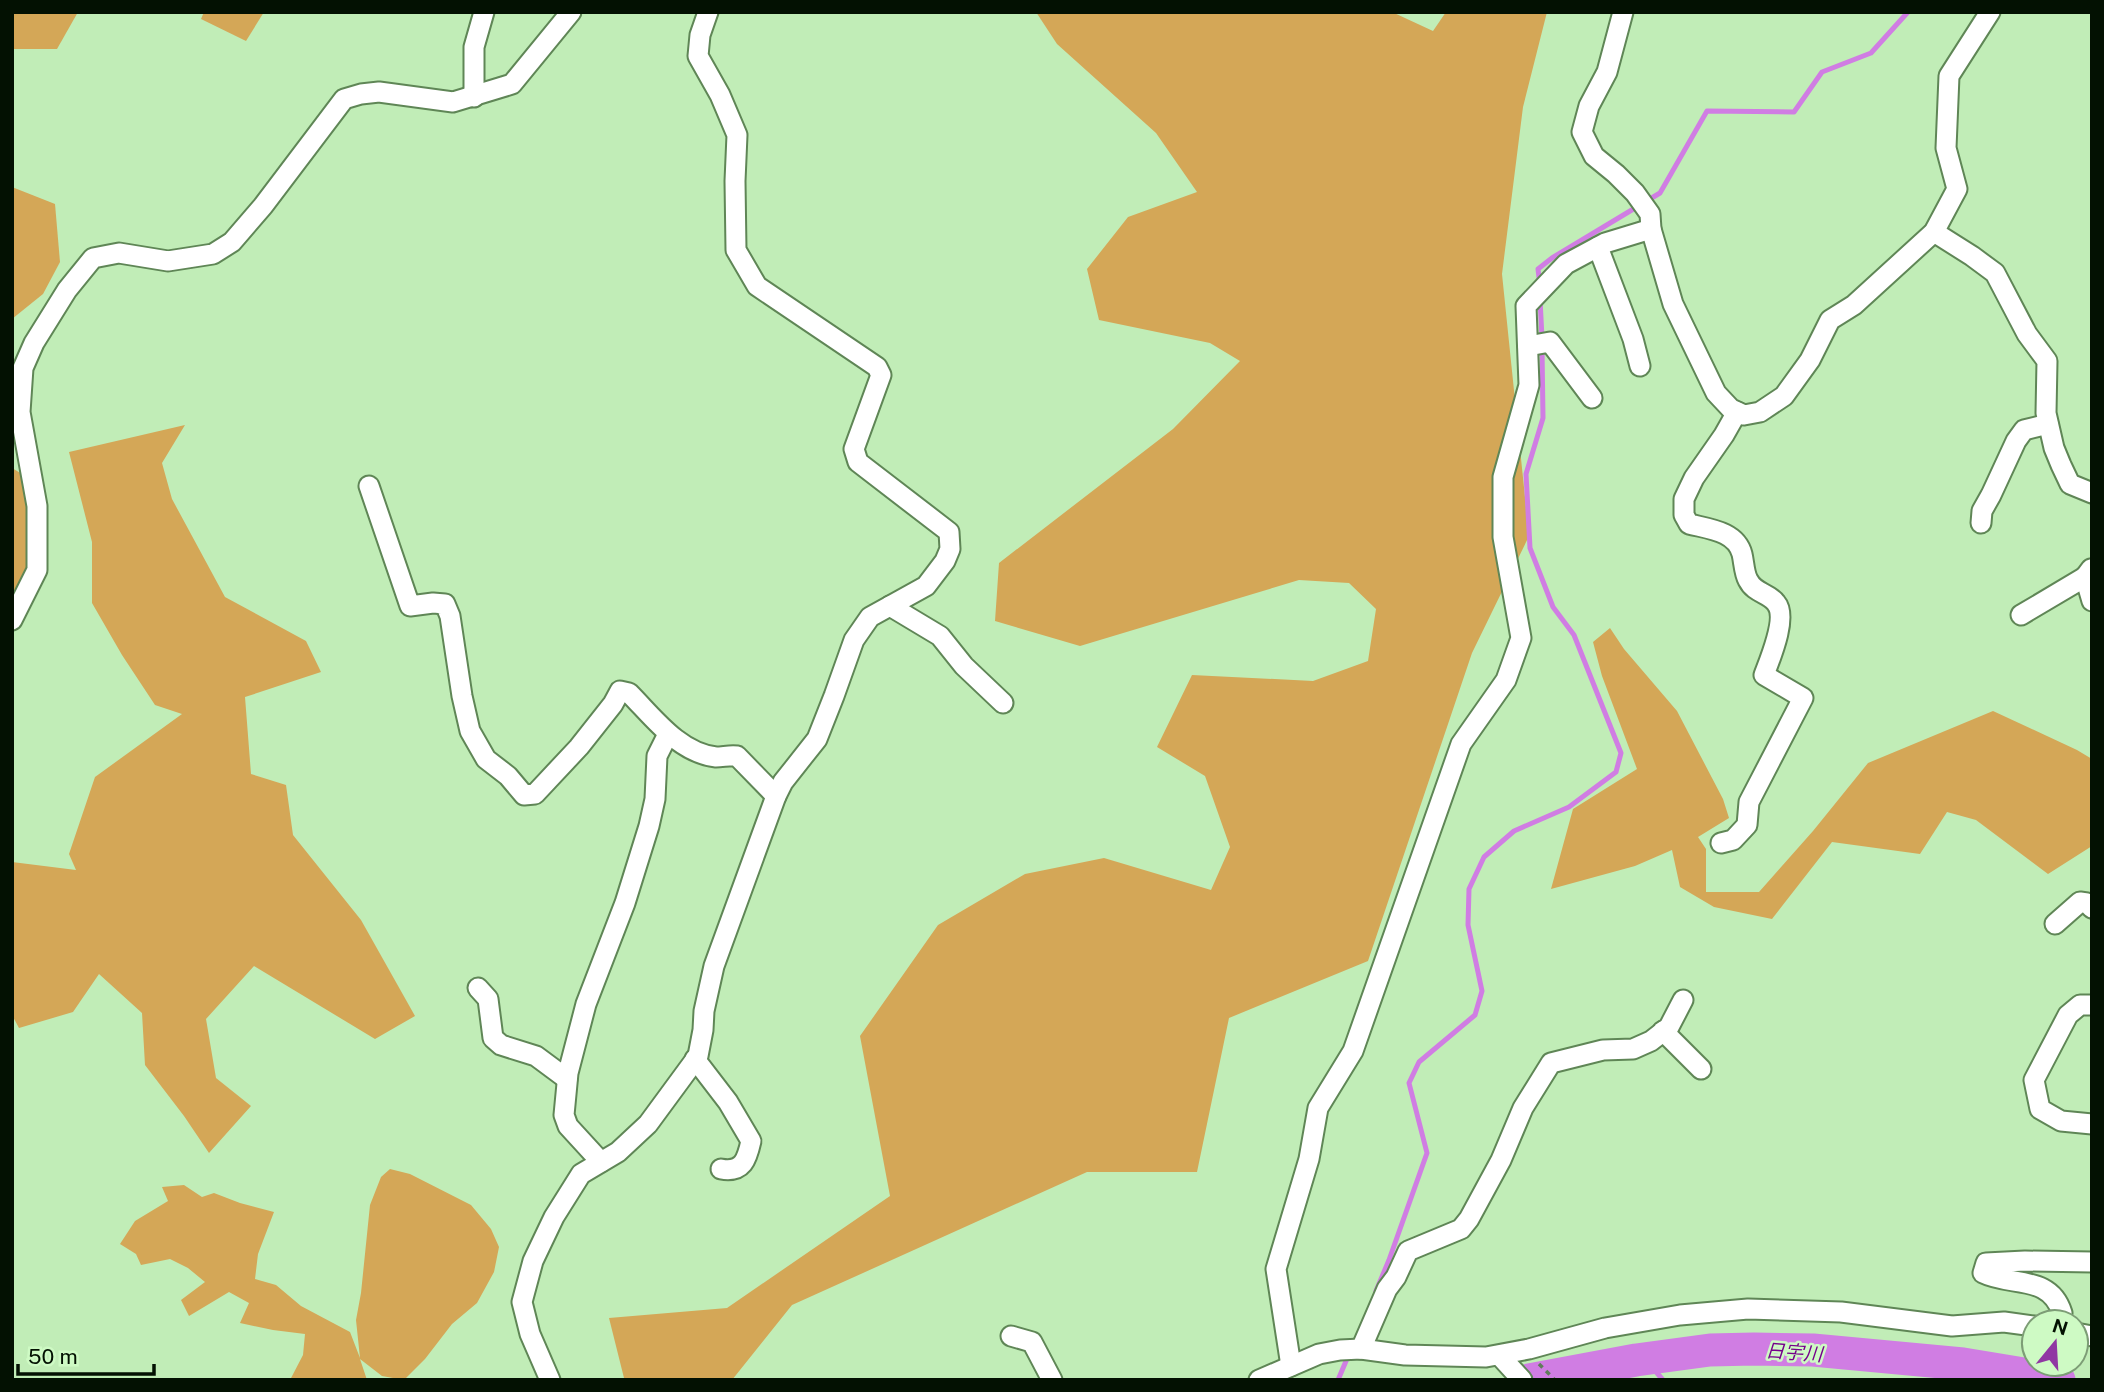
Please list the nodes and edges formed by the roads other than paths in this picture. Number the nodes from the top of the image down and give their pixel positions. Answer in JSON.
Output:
{"nodes":[{"id":1,"x":484,"y":12,"type":"edge"},
{"id":2,"x":571,"y":12,"type":"edge"},
{"id":3,"x":708,"y":12,"type":"edge"},
{"id":4,"x":1623,"y":12,"type":"edge"},
{"id":5,"x":1990,"y":12,"type":"edge"},
{"id":6,"x":474,"y":97,"type":"junction"},
{"id":7,"x":1651,"y":221,"type":"junction"},
{"id":8,"x":1934,"y":232,"type":"junction"},
{"id":9,"x":1598,"y":247,"type":"junction"},
{"id":10,"x":1529,"y":346,"type":"junction"},
{"id":11,"x":1640,"y":366,"type":"dead end"},
{"id":12,"x":1592,"y":398,"type":"dead end"},
{"id":13,"x":1737,"y":412,"type":"junction"},
{"id":14,"x":2048,"y":424,"type":"junction"},
{"id":15,"x":369,"y":486,"type":"dead end"},
{"id":16,"x":2092,"y":493,"type":"edge"},
{"id":17,"x":1981,"y":523,"type":"dead end"},
{"id":18,"x":2088,"y":573,"type":"edge"},
{"id":19,"x":2092,"y":601,"type":"edge"},
{"id":20,"x":890,"y":606,"type":"junction"},
{"id":21,"x":2021,"y":615,"type":"dead end"},
{"id":22,"x":12,"y":620,"type":"edge"},
{"id":23,"x":1003,"y":703,"type":"dead end"},
{"id":24,"x":668,"y":734,"type":"junction"},
{"id":25,"x":776,"y":796,"type":"junction"},
{"id":26,"x":1721,"y":844,"type":"dead end"},
{"id":27,"x":2092,"y":908,"type":"edge"},
{"id":28,"x":2055,"y":924,"type":"dead end"},
{"id":29,"x":478,"y":988,"type":"dead end"},
{"id":30,"x":1683,"y":1000,"type":"dead end"},
{"id":31,"x":2092,"y":1005,"type":"edge"},
{"id":32,"x":1663,"y":1031,"type":"junction"},
{"id":33,"x":695,"y":1059,"type":"junction"},
{"id":34,"x":1701,"y":1069,"type":"dead end"},
{"id":35,"x":567,"y":1079,"type":"junction"},
{"id":36,"x":2092,"y":1124,"type":"edge"},
{"id":37,"x":601,"y":1162,"type":"junction"},
{"id":38,"x":722,"y":1169,"type":"dead end"},
{"id":39,"x":2092,"y":1262,"type":"edge"},
{"id":40,"x":2060,"y":1308,"type":"edge"},
{"id":41,"x":2020,"y":1324,"type":"edge"},
{"id":42,"x":1011,"y":1336,"type":"dead end"},
{"id":43,"x":1353,"y":1349,"type":"junction"},
{"id":44,"x":1503,"y":1359,"type":"junction"},
{"id":45,"x":1291,"y":1367,"type":"junction"},
{"id":46,"x":550,"y":1380,"type":"edge"},
{"id":47,"x":1052,"y":1380,"type":"edge"},
{"id":48,"x":1259,"y":1380,"type":"edge"},
{"id":49,"x":1522,"y":1380,"type":"edge"}],
"edges":[{"from":1,"to":6,"type":"street"},
{"from":2,"to":6,"type":"street"},
{"from":3,"to":20,"type":"street"},
{"from":4,"to":7,"type":"street"},
{"from":5,"to":8,"type":"street"},
{"from":6,"to":22,"type":"street"},
{"from":7,"to":9,"type":"street"},
{"from":7,"to":13,"type":"street"},
{"from":8,"to":13,"type":"street"},
{"from":8,"to":14,"type":"street"},
{"from":9,"to":10,"type":"street"},
{"from":9,"to":11,"type":"street"},
{"from":10,"to":12,"type":"street"},
{"from":10,"to":45,"type":"street"},
{"from":13,"to":26,"type":"street"},
{"from":14,"to":16,"type":"street"},
{"from":14,"to":17,"type":"street"},
{"from":15,"to":24,"type":"street"},
{"from":18,"to":19,"type":"street"},
{"from":18,"to":21,"type":"street"},
{"from":20,"to":23,"type":"street"},
{"from":20,"to":25,"type":"street"},
{"from":24,"to":25,"type":"street"},
{"from":24,"to":35,"type":"street"},
{"from":25,"to":33,"type":"street"},
{"from":27,"to":28,"type":"street"},
{"from":29,"to":35,"type":"street"},
{"from":30,"to":32,"type":"street"},
{"from":31,"to":36,"type":"street"},
{"from":32,"to":34,"type":"street"},
{"from":32,"to":43,"type":"street"},
{"from":33,"to":37,"type":"street"},
{"from":33,"to":38,"type":"street"},
{"from":35,"to":37,"type":"street"},
{"from":37,"to":46,"type":"street"},
{"from":39,"to":40,"type":"street"},
{"from":41,"to":44,"type":"street"},
{"from":42,"to":47,"type":"street"},
{"from":43,"to":44,"type":"street"},
{"from":43,"to":45,"type":"street"},
{"from":44,"to":49,"type":"street"},
{"from":45,"to":48,"type":"street"}]}
